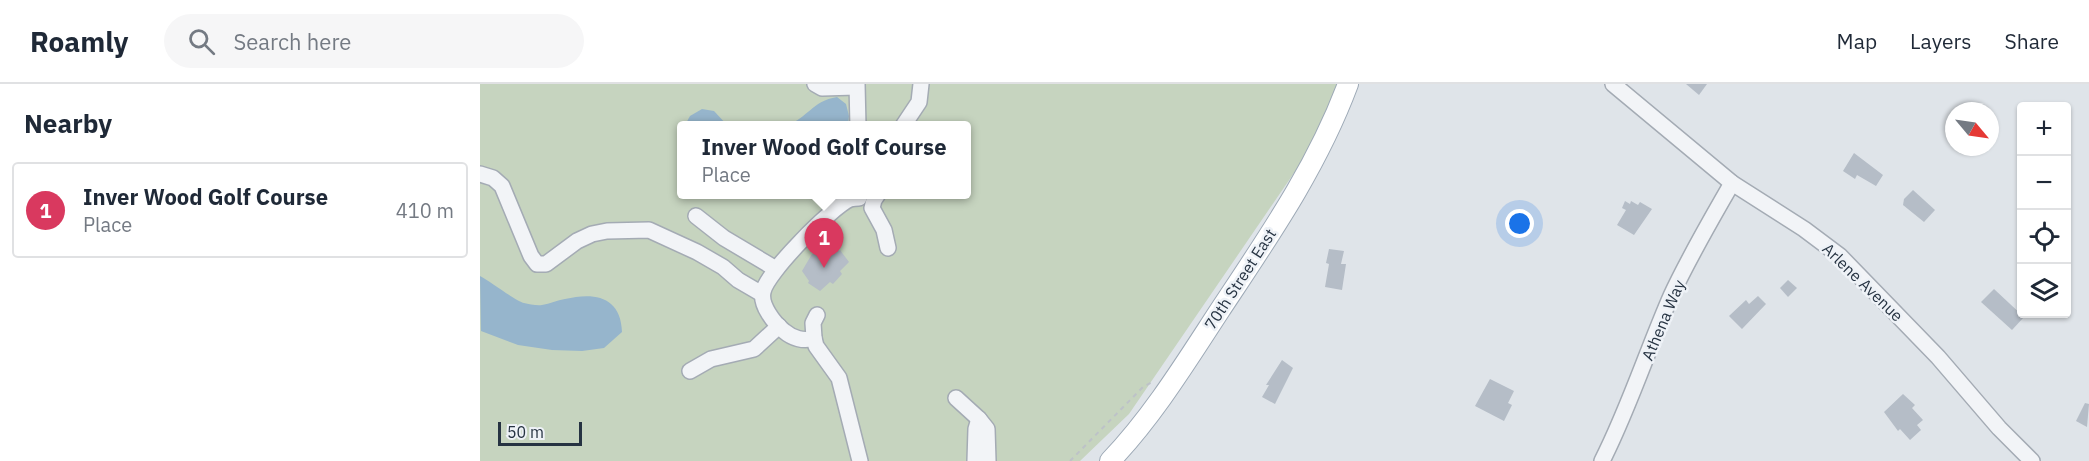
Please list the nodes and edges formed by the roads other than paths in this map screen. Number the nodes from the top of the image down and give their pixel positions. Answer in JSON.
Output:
{"nodes":[{"id":1,"x":815,"y":84,"type":"edge"},
{"id":2,"x":921,"y":84,"type":"edge"},
{"id":3,"x":1348,"y":84,"type":"edge"},
{"id":4,"x":1613,"y":84,"type":"edge"},
{"id":5,"x":857,"y":85,"type":"edge"},
{"id":6,"x":858,"y":121,"type":"edge"},
{"id":7,"x":906,"y":121,"type":"edge"},
{"id":8,"x":480,"y":174,"type":"edge"},
{"id":9,"x":1732,"y":183,"type":"junction"},
{"id":10,"x":851,"y":199,"type":"edge"},
{"id":11,"x":875,"y":201,"type":"edge"},
{"id":12,"x":696,"y":216,"type":"dead end"},
{"id":13,"x":888,"y":248,"type":"dead end"},
{"id":14,"x":776,"y":268,"type":"junction"},
{"id":15,"x":762,"y":294,"type":"junction"},
{"id":16,"x":816,"y":315,"type":"dead end"},
{"id":17,"x":779,"y":326,"type":"junction"},
{"id":18,"x":814,"y":338,"type":"junction"},
{"id":19,"x":690,"y":371,"type":"dead end"},
{"id":20,"x":956,"y":398,"type":"dead end"},
{"id":21,"x":979,"y":418,"type":"junction"},
{"id":22,"x":860,"y":461,"type":"edge"},
{"id":23,"x":975,"y":461,"type":"edge"},
{"id":24,"x":988,"y":461,"type":"edge"},
{"id":25,"x":1110,"y":461,"type":"edge"},
{"id":26,"x":1602,"y":461,"type":"edge"},
{"id":27,"x":2032,"y":461,"type":"edge"}],
"edges":[{"from":1,"to":5,"type":"street"},
{"from":2,"to":7,"type":"street"},
{"from":3,"to":25,"type":"main road","name":"70th Street East"},
{"from":4,"to":9,"type":"street","name":"Arlene Avenue"},
{"from":5,"to":6,"type":"street"},
{"from":8,"to":15,"type":"street"},
{"from":9,"to":26,"type":"street","name":"Athena Way"},
{"from":9,"to":27,"type":"street","name":"Arlene Avenue"},
{"from":10,"to":14,"type":"street"},
{"from":11,"to":13,"type":"street"},
{"from":12,"to":14,"type":"street"},
{"from":14,"to":15,"type":"street"},
{"from":15,"to":17,"type":"street"},
{"from":16,"to":18,"type":"street"},
{"from":17,"to":18,"type":"street"},
{"from":17,"to":19,"type":"street"},
{"from":18,"to":22,"type":"street"},
{"from":20,"to":21,"type":"street"},
{"from":21,"to":23,"type":"street"},
{"from":21,"to":24,"type":"street"}]}
